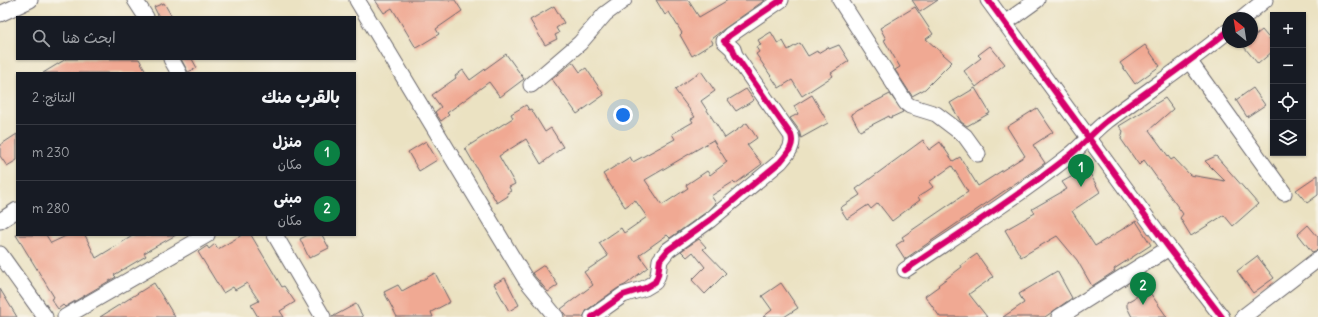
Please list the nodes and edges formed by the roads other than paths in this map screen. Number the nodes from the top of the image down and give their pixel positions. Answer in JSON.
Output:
{"nodes":[{"id":1,"x":30,"y":0,"type":"edge"},
{"id":2,"x":135,"y":0,"type":"edge"},
{"id":3,"x":357,"y":0,"type":"edge"},
{"id":4,"x":624,"y":0,"type":"edge"},
{"id":5,"x":840,"y":0,"type":"edge"},
{"id":6,"x":988,"y":0,"type":"edge"},
{"id":7,"x":1037,"y":0,"type":"edge"},
{"id":8,"x":1265,"y":0,"type":"edge"},
{"id":9,"x":775,"y":2,"type":"edge"},
{"id":10,"x":1250,"y":12,"type":"edge"},
{"id":11,"x":0,"y":14,"type":"edge"},
{"id":12,"x":145,"y":16,"type":"edge"},
{"id":13,"x":1005,"y":23,"type":"junction"},
{"id":14,"x":1222,"y":36,"type":"edge"},
{"id":15,"x":172,"y":60,"type":"edge"},
{"id":16,"x":1190,"y":62,"type":"junction"},
{"id":17,"x":178,"y":72,"type":"edge"},
{"id":18,"x":531,"y":85,"type":"dead end"},
{"id":19,"x":1087,"y":137,"type":"junction"},
{"id":20,"x":978,"y":154,"type":"dead end"},
{"id":21,"x":1284,"y":193,"type":"dead end"},
{"id":22,"x":16,"y":211,"type":"edge"},
{"id":23,"x":0,"y":221,"type":"edge"},
{"id":24,"x":205,"y":236,"type":"edge"},
{"id":25,"x":276,"y":236,"type":"edge"},
{"id":26,"x":1168,"y":248,"type":"junction"},
{"id":27,"x":0,"y":254,"type":"edge"},
{"id":28,"x":1318,"y":259,"type":"edge"},
{"id":29,"x":905,"y":270,"type":"dead end"},
{"id":30,"x":45,"y":317,"type":"edge"},
{"id":31,"x":65,"y":317,"type":"edge"},
{"id":32,"x":323,"y":317,"type":"edge"},
{"id":33,"x":556,"y":317,"type":"edge"},
{"id":34,"x":592,"y":317,"type":"edge"},
{"id":35,"x":1059,"y":317,"type":"edge"},
{"id":36,"x":1222,"y":317,"type":"edge"},
{"id":37,"x":1243,"y":317,"type":"edge"}],
"edges":[{"from":1,"to":11,"type":"street"},
{"from":2,"to":12,"type":"street"},
{"from":3,"to":33,"type":"street"},
{"from":4,"to":18,"type":"street"},
{"from":5,"to":20,"type":"street"},
{"from":6,"to":13,"type":"street"},
{"from":7,"to":13,"type":"street"},
{"from":8,"to":10,"type":"street"},
{"from":9,"to":34,"type":"street"},
{"from":13,"to":19,"type":"street"},
{"from":14,"to":16,"type":"street"},
{"from":15,"to":17,"type":"street"},
{"from":16,"to":19,"type":"street"},
{"from":16,"to":21,"type":"street"},
{"from":19,"to":26,"type":"street"},
{"from":19,"to":29,"type":"street"},
{"from":22,"to":23,"type":"street"},
{"from":24,"to":31,"type":"street"},
{"from":25,"to":32,"type":"street"},
{"from":26,"to":35,"type":"street"},
{"from":26,"to":36,"type":"street"},
{"from":27,"to":30,"type":"street"},
{"from":28,"to":37,"type":"street"}]}
